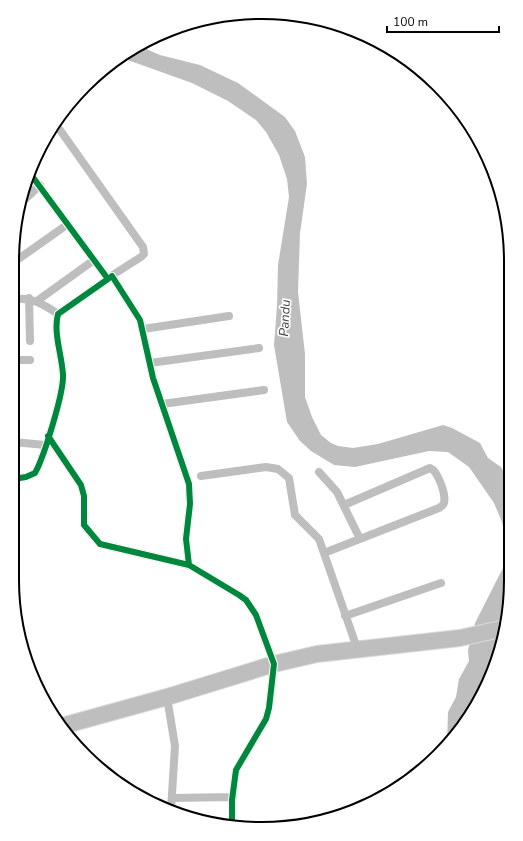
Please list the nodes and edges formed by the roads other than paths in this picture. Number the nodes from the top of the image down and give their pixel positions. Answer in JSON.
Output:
{"nodes":[{"id":1,"x":58,"y":129,"type":"edge"},
{"id":2,"x":34,"y":178,"type":"edge"},
{"id":3,"x":40,"y":185,"type":"junction"},
{"id":4,"x":28,"y":197,"type":"edge"},
{"id":5,"x":68,"y":224,"type":"junction"},
{"id":6,"x":19,"y":258,"type":"edge"},
{"id":7,"x":94,"y":260,"type":"junction"},
{"id":8,"x":110,"y":278,"type":"junction"},
{"id":9,"x":19,"y":299,"type":"edge"},
{"id":10,"x":33,"y":300,"type":"junction"},
{"id":11,"x":58,"y":314,"type":"junction"},
{"id":12,"x":229,"y":316,"type":"dead end"},
{"id":13,"x":143,"y":329,"type":"junction"},
{"id":14,"x":30,"y":341,"type":"dead end"},
{"id":15,"x":259,"y":348,"type":"dead end"},
{"id":16,"x":19,"y":360,"type":"edge"},
{"id":17,"x":30,"y":360,"type":"dead end"},
{"id":18,"x":150,"y":363,"type":"junction"},
{"id":19,"x":264,"y":390,"type":"dead end"},
{"id":20,"x":162,"y":404,"type":"junction"},
{"id":21,"x":48,"y":436,"type":"junction"},
{"id":22,"x":19,"y":443,"type":"edge"},
{"id":23,"x":45,"y":445,"type":"junction"},
{"id":24,"x":319,"y":472,"type":"dead end"},
{"id":25,"x":201,"y":476,"type":"dead end"},
{"id":26,"x":19,"y":478,"type":"edge"},
{"id":27,"x":344,"y":505,"type":"junction"},
{"id":28,"x":360,"y":539,"type":"junction"},
{"id":29,"x":324,"y":553,"type":"junction"},
{"id":30,"x":189,"y":565,"type":"junction"},
{"id":31,"x":441,"y":583,"type":"dead end"},
{"id":32,"x":345,"y":616,"type":"junction"},
{"id":33,"x":499,"y":629,"type":"edge"},
{"id":34,"x":357,"y":648,"type":"junction"},
{"id":35,"x":274,"y":664,"type":"junction"},
{"id":36,"x":167,"y":697,"type":"junction"},
{"id":37,"x":67,"y":725,"type":"edge"},
{"id":38,"x":232,"y":797,"type":"junction"},
{"id":39,"x":172,"y":798,"type":"junction"},
{"id":40,"x":171,"y":805,"type":"edge"},
{"id":41,"x":232,"y":820,"type":"edge"}],
"edges":[{"from":1,"to":8,"type":"street"},
{"from":2,"to":3,"type":"street"},
{"from":3,"to":4,"type":"street"},
{"from":3,"to":5,"type":"street"},
{"from":5,"to":6,"type":"street"},
{"from":5,"to":7,"type":"street"},
{"from":7,"to":8,"type":"street"},
{"from":7,"to":10,"type":"street"},
{"from":8,"to":11,"type":"street"},
{"from":8,"to":13,"type":"street"},
{"from":9,"to":10,"type":"street"},
{"from":10,"to":11,"type":"street"},
{"from":10,"to":14,"type":"street"},
{"from":11,"to":21,"type":"street"},
{"from":12,"to":13,"type":"street"},
{"from":13,"to":18,"type":"street"},
{"from":15,"to":18,"type":"street"},
{"from":16,"to":17,"type":"street"},
{"from":18,"to":20,"type":"street"},
{"from":19,"to":20,"type":"street"},
{"from":20,"to":30,"type":"street"},
{"from":21,"to":23,"type":"street"},
{"from":21,"to":30,"type":"street"},
{"from":22,"to":23,"type":"street"},
{"from":23,"to":26,"type":"street"},
{"from":24,"to":27,"type":"street"},
{"from":25,"to":29,"type":"street"},
{"from":27,"to":28,"type":"street"},
{"from":27,"to":28,"type":"street"},
{"from":28,"to":29,"type":"street"},
{"from":29,"to":32,"type":"street"},
{"from":30,"to":35,"type":"street"},
{"from":31,"to":32,"type":"street"},
{"from":32,"to":34,"type":"street"},
{"from":33,"to":34,"type":"highway"},
{"from":34,"to":35,"type":"highway"},
{"from":35,"to":36,"type":"highway"},
{"from":35,"to":38,"type":"street"},
{"from":36,"to":37,"type":"highway"},
{"from":36,"to":39,"type":"street"},
{"from":38,"to":39,"type":"street"},
{"from":38,"to":41,"type":"street"},
{"from":39,"to":40,"type":"street"}]}
